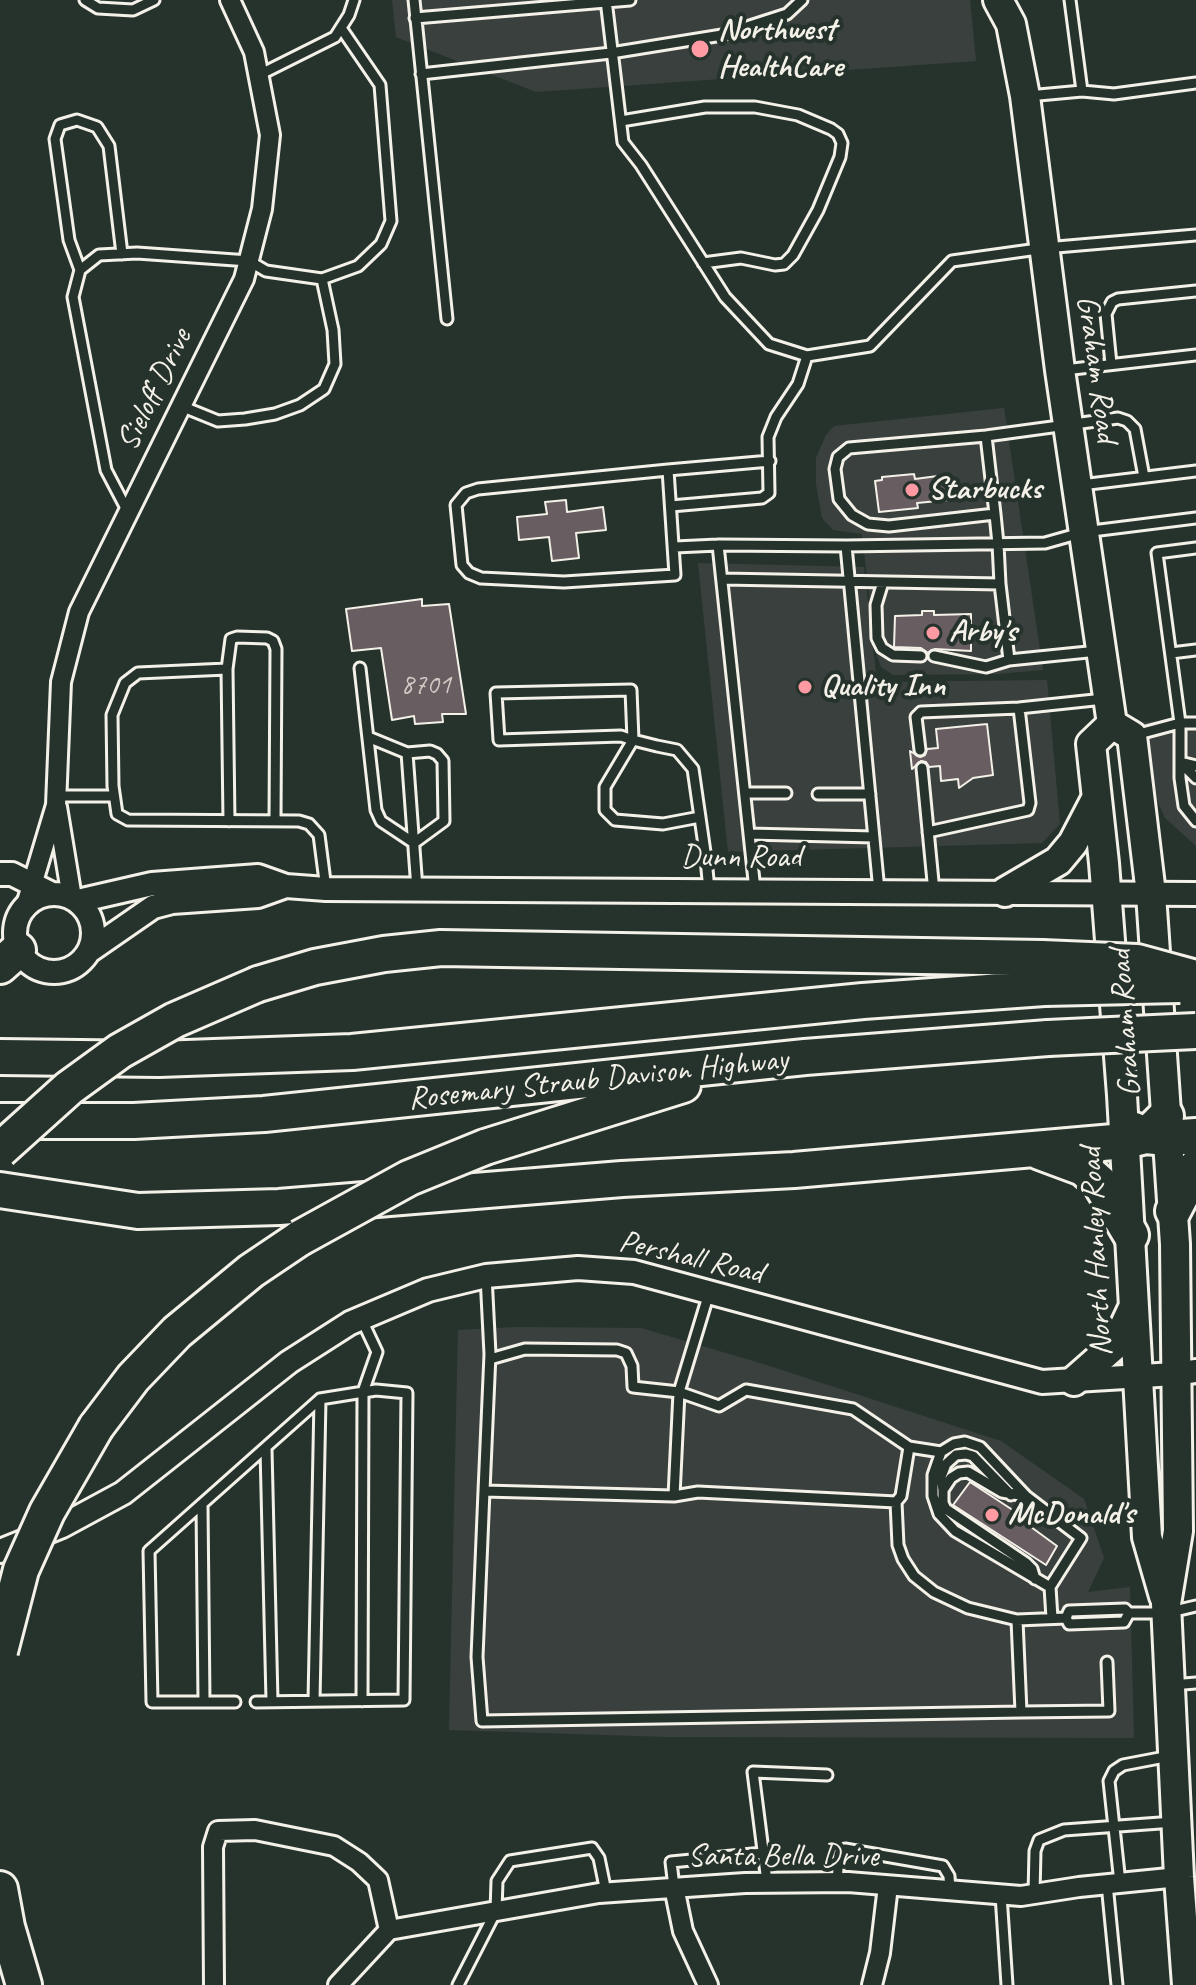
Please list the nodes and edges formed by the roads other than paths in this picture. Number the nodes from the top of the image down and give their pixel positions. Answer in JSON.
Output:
{"nodes":[{"id":1,"x":85,"y":0,"type":"edge"},
{"id":2,"x":154,"y":0,"type":"edge"},
{"id":3,"x":230,"y":0,"type":"edge"},
{"id":4,"x":354,"y":0,"type":"edge"},
{"id":5,"x":414,"y":0,"type":"edge"},
{"id":6,"x":630,"y":0,"type":"edge"},
{"id":7,"x":802,"y":0,"type":"edge"},
{"id":8,"x":1070,"y":0,"type":"edge"},
{"id":9,"x":606,"y":2,"type":"edge"},
{"id":10,"x":1008,"y":8,"type":"edge"},
{"id":11,"x":415,"y":18,"type":"junction"},
{"id":12,"x":341,"y":28,"type":"junction"},
{"id":13,"x":611,"y":53,"type":"junction"},
{"id":14,"x":421,"y":74,"type":"junction"},
{"id":15,"x":259,"y":75,"type":"junction"},
{"id":16,"x":1196,"y":83,"type":"edge"},
{"id":17,"x":1082,"y":91,"type":"junction"},
{"id":18,"x":1025,"y":96,"type":"junction"},
{"id":19,"x":621,"y":121,"type":"junction"},
{"id":20,"x":1196,"y":235,"type":"edge"},
{"id":21,"x":1045,"y":248,"type":"junction"},
{"id":22,"x":122,"y":254,"type":"junction"},
{"id":23,"x":249,"y":261,"type":"junction"},
{"id":24,"x":703,"y":263,"type":"junction"},
{"id":25,"x":80,"y":270,"type":"junction"},
{"id":26,"x":322,"y":279,"type":"junction"},
{"id":27,"x":1196,"y":291,"type":"edge"},
{"id":28,"x":447,"y":319,"type":"dead end"},
{"id":29,"x":1196,"y":355,"type":"edge"},
{"id":30,"x":807,"y":356,"type":"junction"},
{"id":31,"x":1111,"y":364,"type":"junction"},
{"id":32,"x":1060,"y":370,"type":"junction"},
{"id":33,"x":181,"y":406,"type":"junction"},
{"id":34,"x":1068,"y":423,"type":"junction"},
{"id":35,"x":986,"y":436,"type":"junction"},
{"id":36,"x":770,"y":461,"type":"junction"},
{"id":37,"x":668,"y":470,"type":"junction"},
{"id":38,"x":1196,"y":471,"type":"edge"},
{"id":39,"x":1144,"y":477,"type":"junction"},
{"id":40,"x":1077,"y":485,"type":"junction"},
{"id":41,"x":671,"y":506,"type":"junction"},
{"id":42,"x":128,"y":512,"type":"junction"},
{"id":43,"x":995,"y":514,"type":"junction"},
{"id":44,"x":1196,"y":518,"type":"edge"},
{"id":45,"x":1084,"y":532,"type":"junction"},
{"id":46,"x":998,"y":544,"type":"junction"},
{"id":47,"x":718,"y":545,"type":"junction"},
{"id":48,"x":846,"y":546,"type":"junction"},
{"id":49,"x":675,"y":547,"type":"junction"},
{"id":50,"x":1196,"y":548,"type":"edge"},
{"id":51,"x":722,"y":579,"type":"junction"},
{"id":52,"x":849,"y":582,"type":"junction"},
{"id":53,"x":883,"y":582,"type":"junction"},
{"id":54,"x":1000,"y":584,"type":"junction"},
{"id":55,"x":1102,"y":650,"type":"junction"},
{"id":56,"x":1196,"y":650,"type":"edge"},
{"id":57,"x":1171,"y":653,"type":"junction"},
{"id":58,"x":921,"y":656,"type":"dead end"},
{"id":59,"x":934,"y":656,"type":"dead end"},
{"id":60,"x":1009,"y":660,"type":"junction"},
{"id":61,"x":360,"y":668,"type":"dead end"},
{"id":62,"x":227,"y":669,"type":"junction"},
{"id":63,"x":1019,"y":708,"type":"junction"},
{"id":64,"x":1118,"y":720,"type":"junction"},
{"id":65,"x":1180,"y":723,"type":"junction"},
{"id":66,"x":1196,"y":723,"type":"edge"},
{"id":67,"x":368,"y":737,"type":"junction"},
{"id":68,"x":633,"y":740,"type":"junction"},
{"id":69,"x":920,"y":750,"type":"dead end"},
{"id":70,"x":407,"y":753,"type":"junction"},
{"id":71,"x":1180,"y":762,"type":"junction"},
{"id":72,"x":1196,"y":766,"type":"edge"},
{"id":73,"x":922,"y":768,"type":"dead end"},
{"id":74,"x":1196,"y":778,"type":"edge"},
{"id":75,"x":745,"y":793,"type":"junction"},
{"id":76,"x":786,"y":793,"type":"dead end"},
{"id":77,"x":818,"y":794,"type":"dead end"},
{"id":78,"x":870,"y":794,"type":"junction"},
{"id":79,"x":114,"y":796,"type":"junction"},
{"id":80,"x":1096,"y":799,"type":"junction"},
{"id":81,"x":56,"y":800,"type":"junction"},
{"id":82,"x":700,"y":817,"type":"junction"},
{"id":83,"x":275,"y":820,"type":"junction"},
{"id":84,"x":229,"y":821,"type":"junction"},
{"id":85,"x":1196,"y":821,"type":"edge"},
{"id":86,"x":928,"y":832,"type":"junction"},
{"id":87,"x":749,"y":834,"type":"junction"},
{"id":88,"x":874,"y":837,"type":"junction"},
{"id":89,"x":414,"y":843,"type":"junction"},
{"id":90,"x":0,"y":874,"type":"edge"},
{"id":91,"x":286,"y":886,"type":"junction"},
{"id":92,"x":326,"y":889,"type":"junction"},
{"id":93,"x":417,"y":889,"type":"junction"},
{"id":94,"x":709,"y":890,"type":"junction"},
{"id":95,"x":755,"y":890,"type":"junction"},
{"id":96,"x":879,"y":891,"type":"junction"},
{"id":97,"x":934,"y":892,"type":"junction"},
{"id":98,"x":1005,"y":892,"type":"junction"},
{"id":99,"x":58,"y":894,"type":"junction"},
{"id":100,"x":1106,"y":894,"type":"junction"},
{"id":101,"x":1151,"y":894,"type":"junction"},
{"id":102,"x":1196,"y":894,"type":"edge"},
{"id":103,"x":8,"y":939,"type":"edge"},
{"id":104,"x":88,"y":952,"type":"junction"},
{"id":105,"x":1043,"y":973,"type":"junction"},
{"id":106,"x":1196,"y":978,"type":"edge"},
{"id":107,"x":1196,"y":984,"type":"edge"},
{"id":108,"x":1196,"y":1031,"type":"edge"},
{"id":109,"x":0,"y":1057,"type":"edge"},
{"id":110,"x":751,"y":1064,"type":"junction"},
{"id":111,"x":0,"y":1121,"type":"edge"},
{"id":112,"x":1154,"y":1132,"type":"edge"},
{"id":113,"x":1032,"y":1149,"type":"junction"},
{"id":114,"x":0,"y":1150,"type":"edge"},
{"id":115,"x":1196,"y":1167,"type":"edge"},
{"id":116,"x":0,"y":1190,"type":"edge"},
{"id":117,"x":1173,"y":1211,"type":"junction"},
{"id":118,"x":1131,"y":1235,"type":"junction"},
{"id":119,"x":486,"y":1276,"type":"junction"},
{"id":120,"x":709,"y":1293,"type":"junction"},
{"id":121,"x":1135,"y":1304,"type":"junction"},
{"id":122,"x":361,"y":1318,"type":"junction"},
{"id":123,"x":490,"y":1359,"type":"junction"},
{"id":124,"x":1186,"y":1373,"type":"edge"},
{"id":125,"x":1139,"y":1377,"type":"junction"},
{"id":126,"x":1074,"y":1381,"type":"junction"},
{"id":127,"x":363,"y":1392,"type":"junction"},
{"id":128,"x":679,"y":1392,"type":"junction"},
{"id":129,"x":320,"y":1399,"type":"junction"},
{"id":130,"x":909,"y":1447,"type":"junction"},
{"id":131,"x":266,"y":1449,"type":"junction"},
{"id":132,"x":941,"y":1452,"type":"junction"},
{"id":133,"x":943,"y":1490,"type":"junction"},
{"id":134,"x":484,"y":1491,"type":"junction"},
{"id":135,"x":1011,"y":1495,"type":"junction"},
{"id":136,"x":674,"y":1496,"type":"junction"},
{"id":137,"x":1026,"y":1496,"type":"junction"},
{"id":138,"x":896,"y":1502,"type":"junction"},
{"id":139,"x":202,"y":1505,"type":"junction"},
{"id":140,"x":0,"y":1551,"type":"edge"},
{"id":141,"x":1035,"y":1579,"type":"junction"},
{"id":142,"x":1050,"y":1587,"type":"junction"},
{"id":143,"x":1196,"y":1606,"type":"edge"},
{"id":144,"x":1166,"y":1609,"type":"junction"},
{"id":145,"x":1052,"y":1618,"type":"junction"},
{"id":146,"x":1017,"y":1620,"type":"junction"},
{"id":147,"x":0,"y":1651,"type":"edge"},
{"id":148,"x":1107,"y":1662,"type":"dead end"},
{"id":149,"x":1183,"y":1684,"type":"edge"},
{"id":150,"x":204,"y":1701,"type":"junction"},
{"id":151,"x":272,"y":1701,"type":"junction"},
{"id":152,"x":314,"y":1701,"type":"junction"},
{"id":153,"x":362,"y":1701,"type":"junction"},
{"id":154,"x":235,"y":1702,"type":"dead end"},
{"id":155,"x":256,"y":1702,"type":"dead end"},
{"id":156,"x":1021,"y":1712,"type":"junction"},
{"id":157,"x":1173,"y":1756,"type":"junction"},
{"id":158,"x":827,"y":1775,"type":"dead end"},
{"id":159,"x":1114,"y":1828,"type":"junction"},
{"id":160,"x":1183,"y":1834,"type":"edge"},
{"id":161,"x":763,"y":1853,"type":"junction"},
{"id":162,"x":1179,"y":1877,"type":"junction"},
{"id":163,"x":767,"y":1882,"type":"junction"},
{"id":164,"x":837,"y":1883,"type":"junction"},
{"id":165,"x":1113,"y":1883,"type":"junction"},
{"id":166,"x":888,"y":1886,"type":"junction"},
{"id":167,"x":674,"y":1887,"type":"junction"},
{"id":168,"x":0,"y":1889,"type":"edge"},
{"id":169,"x":950,"y":1891,"type":"junction"},
{"id":170,"x":606,"y":1892,"type":"junction"},
{"id":171,"x":1034,"y":1894,"type":"junction"},
{"id":172,"x":1001,"y":1895,"type":"junction"},
{"id":173,"x":496,"y":1911,"type":"junction"},
{"id":174,"x":389,"y":1930,"type":"junction"},
{"id":175,"x":24,"y":1985,"type":"edge"},
{"id":176,"x":214,"y":1985,"type":"edge"},
{"id":177,"x":338,"y":1985,"type":"edge"},
{"id":178,"x":458,"y":1985,"type":"edge"},
{"id":179,"x":708,"y":1985,"type":"edge"},
{"id":180,"x":872,"y":1985,"type":"edge"},
{"id":181,"x":1007,"y":1985,"type":"edge"},
{"id":182,"x":1117,"y":1985,"type":"edge"},
{"id":183,"x":1187,"y":1985,"type":"edge"}],
"edges":[{"from":1,"to":2,"type":"lane"},
{"from":3,"to":15,"type":"street","name":"Sieloff Drive"},
{"from":4,"to":12,"type":"lane"},
{"from":5,"to":11,"type":"lane"},
{"from":6,"to":9,"type":"lane"},
{"from":7,"to":13,"type":"lane"},
{"from":8,"to":17,"type":"lane"},
{"from":9,"to":11,"type":"lane"},
{"from":9,"to":13,"type":"lane"},
{"from":10,"to":18,"type":"main road","name":"Graham Road"},
{"from":11,"to":14,"type":"lane"},
{"from":12,"to":15,"type":"lane"},
{"from":12,"to":26,"type":"lane"},
{"from":13,"to":14,"type":"lane"},
{"from":13,"to":19,"type":"lane"},
{"from":14,"to":28,"type":"lane"},
{"from":15,"to":23,"type":"street","name":"Sieloff Drive"},
{"from":16,"to":17,"type":"lane"},
{"from":17,"to":18,"type":"lane"},
{"from":18,"to":21,"type":"main road","name":"Graham Road"},
{"from":19,"to":24,"type":"lane"},
{"from":19,"to":24,"type":"lane"},
{"from":20,"to":21,"type":"lane"},
{"from":21,"to":30,"type":"lane"},
{"from":21,"to":32,"type":"main road","name":"Graham Road"},
{"from":22,"to":23,"type":"lane"},
{"from":22,"to":25,"type":"lane"},
{"from":22,"to":25,"type":"lane"},
{"from":23,"to":26,"type":"lane"},
{"from":23,"to":33,"type":"street","name":"Sieloff Drive"},
{"from":24,"to":30,"type":"lane"},
{"from":25,"to":42,"type":"lane"},
{"from":26,"to":33,"type":"lane"},
{"from":27,"to":31,"type":"lane"},
{"from":29,"to":31,"type":"lane"},
{"from":30,"to":36,"type":"lane"},
{"from":31,"to":32,"type":"lane"},
{"from":32,"to":34,"type":"main road","name":"Graham Road"},
{"from":33,"to":42,"type":"street","name":"Sieloff Drive"},
{"from":34,"to":35,"type":"lane"},
{"from":34,"to":39,"type":"lane"},
{"from":34,"to":40,"type":"main road","name":"Graham Road"},
{"from":35,"to":43,"type":"lane"},
{"from":35,"to":43,"type":"lane"},
{"from":36,"to":37,"type":"lane"},
{"from":36,"to":41,"type":"lane"},
{"from":37,"to":41,"type":"lane"},
{"from":37,"to":49,"type":"lane"},
{"from":38,"to":39,"type":"lane"},
{"from":39,"to":40,"type":"lane"},
{"from":40,"to":45,"type":"main road","name":"Graham Road"},
{"from":41,"to":49,"type":"lane"},
{"from":42,"to":81,"type":"street","name":"Sieloff Drive"},
{"from":43,"to":46,"type":"lane"},
{"from":44,"to":45,"type":"lane"},
{"from":45,"to":46,"type":"lane"},
{"from":45,"to":55,"type":"main road","name":"Graham Road"},
{"from":46,"to":48,"type":"lane"},
{"from":46,"to":54,"type":"lane"},
{"from":47,"to":48,"type":"lane"},
{"from":47,"to":49,"type":"lane"},
{"from":47,"to":51,"type":"lane"},
{"from":48,"to":52,"type":"lane"},
{"from":50,"to":57,"type":"lane"},
{"from":51,"to":52,"type":"lane"},
{"from":51,"to":75,"type":"lane"},
{"from":52,"to":53,"type":"lane"},
{"from":52,"to":78,"type":"lane"},
{"from":53,"to":54,"type":"lane"},
{"from":53,"to":58,"type":"lane"},
{"from":54,"to":60,"type":"lane"},
{"from":55,"to":60,"type":"lane"},
{"from":55,"to":64,"type":"main road","name":"Graham Road"},
{"from":56,"to":57,"type":"lane"},
{"from":57,"to":65,"type":"lane"},
{"from":59,"to":60,"type":"lane"},
{"from":61,"to":67,"type":"lane"},
{"from":62,"to":79,"type":"lane"},
{"from":62,"to":83,"type":"lane"},
{"from":62,"to":84,"type":"lane"},
{"from":63,"to":64,"type":"lane"},
{"from":63,"to":69,"type":"lane"},
{"from":63,"to":86,"type":"lane"},
{"from":64,"to":65,"type":"lane"},
{"from":64,"to":80,"type":"main road"},
{"from":64,"to":101,"type":"main road","name":"Graham Road"},
{"from":65,"to":66,"type":"lane"},
{"from":65,"to":71,"type":"lane"},
{"from":67,"to":70,"type":"lane"},
{"from":67,"to":89,"type":"lane"},
{"from":68,"to":68,"type":"lane"},
{"from":68,"to":82,"type":"lane"},
{"from":68,"to":82,"type":"lane"},
{"from":70,"to":89,"type":"lane"},
{"from":70,"to":89,"type":"lane"},
{"from":71,"to":72,"type":"lane"},
{"from":71,"to":74,"type":"lane"},
{"from":71,"to":85,"type":"lane"},
{"from":73,"to":86,"type":"lane"},
{"from":75,"to":76,"type":"lane"},
{"from":75,"to":87,"type":"lane"},
{"from":77,"to":78,"type":"lane"},
{"from":78,"to":88,"type":"lane"},
{"from":79,"to":81,"type":"lane"},
{"from":79,"to":84,"type":"lane"},
{"from":80,"to":98,"type":"main road"},
{"from":80,"to":100,"type":"main road"},
{"from":81,"to":99,"type":"street","name":"Sieloff Drive"},
{"from":81,"to":99,"type":"street","name":"Sieloff Drive"},
{"from":82,"to":94,"type":"lane"},
{"from":83,"to":84,"type":"lane"},
{"from":83,"to":92,"type":"lane"},
{"from":86,"to":97,"type":"lane"},
{"from":87,"to":88,"type":"lane"},
{"from":87,"to":95,"type":"lane"},
{"from":88,"to":96,"type":"lane"},
{"from":89,"to":93,"type":"lane"},
{"from":90,"to":99,"type":"street","name":"Dunn Road"},
{"from":91,"to":92,"type":"street","name":"Dunn Road"},
{"from":91,"to":99,"type":"street","name":"Dunn Road"},
{"from":91,"to":104,"type":"street","name":"Dunn Road"},
{"from":92,"to":93,"type":"street","name":"Dunn Road"},
{"from":93,"to":94,"type":"street","name":"Dunn Road"},
{"from":94,"to":95,"type":"street","name":"Dunn Road"},
{"from":95,"to":96,"type":"street","name":"Dunn Road"},
{"from":96,"to":97,"type":"street","name":"Dunn Road"},
{"from":97,"to":98,"type":"street","name":"Dunn Road"},
{"from":98,"to":100,"type":"street","name":"Dunn Road"},
{"from":99,"to":103,"type":"street"},
{"from":99,"to":104,"type":"street"},
{"from":100,"to":101,"type":"street","name":"Dunn Road"},
{"from":100,"to":112,"type":"main road","name":"North Hanley Road"},
{"from":101,"to":102,"type":"street","name":"Dunn Road"},
{"from":101,"to":112,"type":"main road","name":"Graham Road"},
{"from":103,"to":104,"type":"street"},
{"from":105,"to":106,"type":"highway","bridge":true},
{"from":105,"to":107,"type":"highway","name":"Rosemary Straub Davison Highway","bridge":true},
{"from":105,"to":109,"type":"highway","name":"Rosemary Straub Davison Highway"},
{"from":105,"to":114,"type":"highway","bridge":true},
{"from":108,"to":110,"type":"highway","name":"Rosemary Straub Davison Highway","bridge":true},
{"from":110,"to":111,"type":"highway","name":"Rosemary Straub Davison Highway"},
{"from":110,"to":147,"type":"highway","bridge":true},
{"from":112,"to":113,"type":"highway"},
{"from":112,"to":117,"type":"main road","name":"North Hanley Road"},
{"from":112,"to":118,"type":"main road","name":"North Hanley Road"},
{"from":113,"to":116,"type":"highway"},
{"from":113,"to":118,"type":"highway"},
{"from":115,"to":117,"type":"highway"},
{"from":117,"to":124,"type":"main road","name":"North Hanley Road"},
{"from":118,"to":121,"type":"main road","name":"North Hanley Road"},
{"from":119,"to":120,"type":"street","name":"Pershall Road"},
{"from":119,"to":122,"type":"street","name":"Pershall Road"},
{"from":119,"to":123,"type":"lane"},
{"from":120,"to":126,"type":"street","name":"Pershall Road"},
{"from":120,"to":128,"type":"lane"},
{"from":121,"to":125,"type":"main road","name":"North Hanley Road"},
{"from":121,"to":126,"type":"main road"},
{"from":122,"to":127,"type":"lane"},
{"from":122,"to":140,"type":"street","name":"Pershall Road"},
{"from":123,"to":128,"type":"lane"},
{"from":123,"to":134,"type":"lane"},
{"from":124,"to":125,"type":"street","name":"Pershall Road"},
{"from":124,"to":144,"type":"main road","name":"North Hanley Road"},
{"from":125,"to":126,"type":"street","name":"Pershall Road"},
{"from":125,"to":144,"type":"main road","name":"North Hanley Road"},
{"from":127,"to":129,"type":"lane"},
{"from":127,"to":153,"type":"lane"},
{"from":127,"to":153,"type":"lane"},
{"from":128,"to":130,"type":"lane"},
{"from":128,"to":136,"type":"lane"},
{"from":129,"to":131,"type":"lane"},
{"from":129,"to":152,"type":"lane"},
{"from":130,"to":132,"type":"lane"},
{"from":130,"to":138,"type":"lane"},
{"from":131,"to":139,"type":"lane"},
{"from":131,"to":151,"type":"lane"},
{"from":132,"to":137,"type":"lane"},
{"from":132,"to":141,"type":"lane"},
{"from":133,"to":135,"type":"lane"},
{"from":133,"to":135,"type":"lane"},
{"from":133,"to":141,"type":"lane"},
{"from":134,"to":136,"type":"lane"},
{"from":134,"to":156,"type":"lane"},
{"from":135,"to":137,"type":"lane"},
{"from":136,"to":138,"type":"lane"},
{"from":137,"to":142,"type":"lane"},
{"from":138,"to":146,"type":"lane"},
{"from":139,"to":150,"type":"lane"},
{"from":139,"to":150,"type":"lane"},
{"from":141,"to":142,"type":"lane"},
{"from":142,"to":145,"type":"lane"},
{"from":143,"to":144,"type":"lane"},
{"from":144,"to":145,"type":"lane"},
{"from":144,"to":149,"type":"main road","name":"North Hanley Road"},
{"from":145,"to":146,"type":"lane"},
{"from":146,"to":156,"type":"lane"},
{"from":148,"to":156,"type":"lane"},
{"from":149,"to":157,"type":"main road","name":"North Hanley Road"},
{"from":150,"to":154,"type":"lane"},
{"from":151,"to":152,"type":"lane"},
{"from":151,"to":155,"type":"lane"},
{"from":152,"to":153,"type":"lane"},
{"from":157,"to":159,"type":"lane"},
{"from":157,"to":160,"type":"main road","name":"North Hanley Road"},
{"from":158,"to":161,"type":"lane"},
{"from":159,"to":160,"type":"lane"},
{"from":159,"to":165,"type":"lane"},
{"from":159,"to":171,"type":"lane"},
{"from":160,"to":162,"type":"main road","name":"North Hanley Road"},
{"from":161,"to":163,"type":"lane"},
{"from":161,"to":167,"type":"lane"},
{"from":162,"to":165,"type":"street","name":"Santa Bella Drive"},
{"from":162,"to":183,"type":"main road","name":"North Hanley Road"},
{"from":163,"to":164,"type":"street","name":"Santa Bella Drive"},
{"from":163,"to":167,"type":"street","name":"Santa Bella Drive"},
{"from":164,"to":166,"type":"street","name":"Santa Bella Drive"},
{"from":164,"to":169,"type":"lane"},
{"from":165,"to":171,"type":"street","name":"Santa Bella Drive"},
{"from":165,"to":182,"type":"lane"},
{"from":166,"to":169,"type":"street","name":"Santa Bella Drive"},
{"from":166,"to":180,"type":"street"},
{"from":167,"to":170,"type":"street","name":"Santa Bella Drive"},
{"from":167,"to":179,"type":"street"},
{"from":168,"to":175,"type":"highway"},
{"from":169,"to":172,"type":"street","name":"Santa Bella Drive"},
{"from":170,"to":173,"type":"street","name":"Santa Bella Drive"},
{"from":170,"to":173,"type":"lane"},
{"from":171,"to":172,"type":"street","name":"Santa Bella Drive"},
{"from":172,"to":181,"type":"lane"},
{"from":173,"to":174,"type":"street","name":"Santa Bella Drive"},
{"from":173,"to":178,"type":"lane"},
{"from":174,"to":176,"type":"street"},
{"from":174,"to":177,"type":"street"}]}
